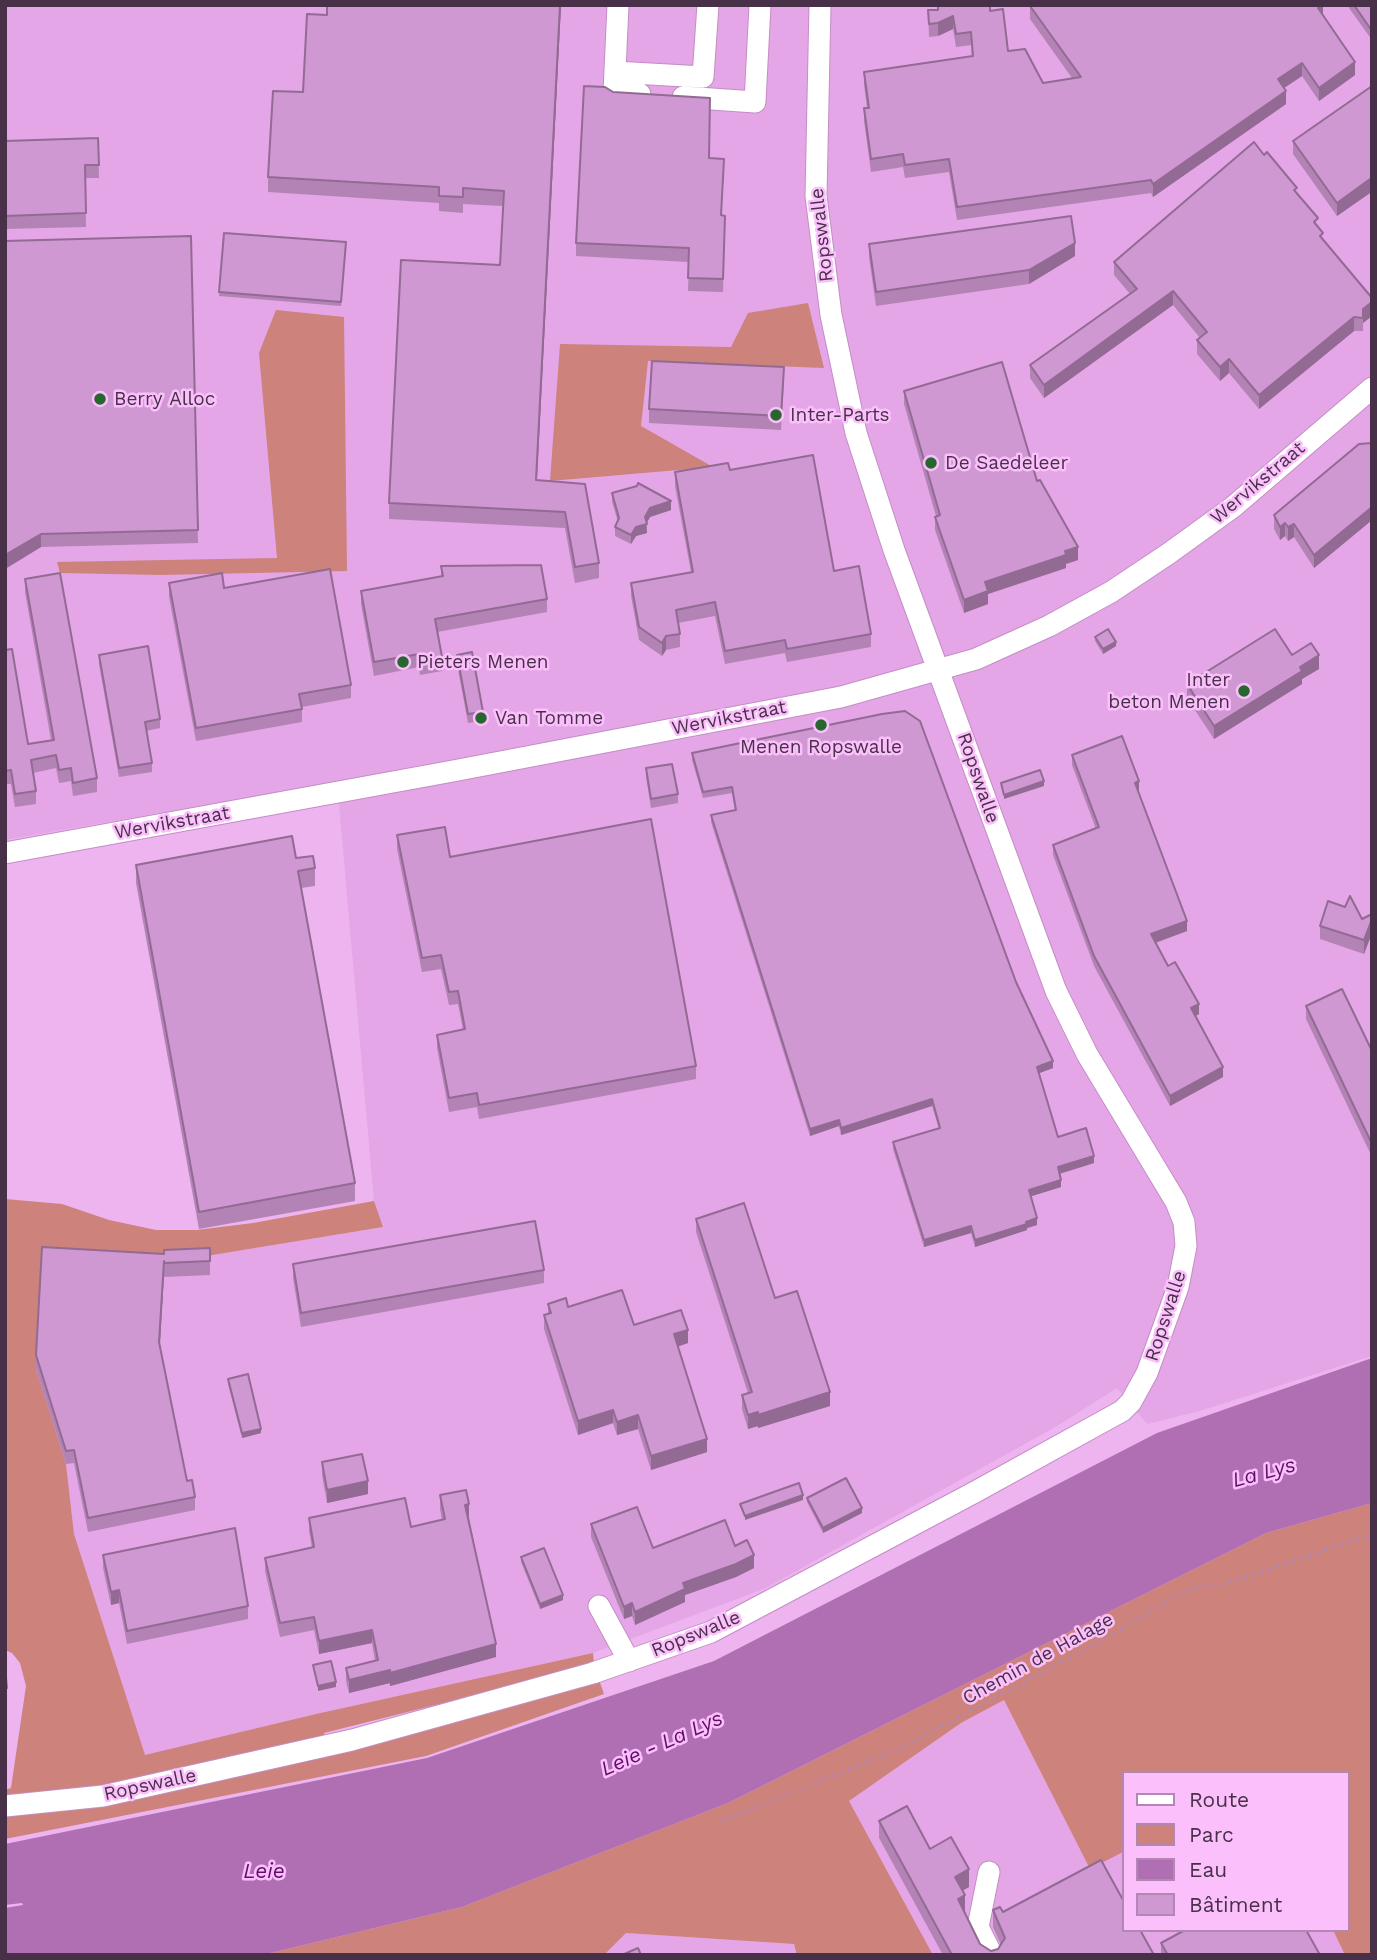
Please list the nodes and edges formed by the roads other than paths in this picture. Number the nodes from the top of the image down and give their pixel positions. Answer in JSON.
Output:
{"nodes":[{"id":1,"x":618,"y":5,"type":"edge"},
{"id":2,"x":708,"y":5,"type":"edge"},
{"id":3,"x":760,"y":5,"type":"edge"},
{"id":4,"x":820,"y":5,"type":"edge"},
{"id":5,"x":615,"y":72,"type":"junction"},
{"id":6,"x":1372,"y":388,"type":"edge"},
{"id":7,"x":939,"y":669,"type":"junction"},
{"id":8,"x":5,"y":853,"type":"edge"},
{"id":9,"x":600,"y":1606,"type":"dead end"},
{"id":10,"x":629,"y":1661,"type":"junction"},
{"id":11,"x":5,"y":1806,"type":"edge"},
{"id":12,"x":989,"y":1872,"type":"dead end"},
{"id":13,"x":992,"y":1955,"type":"edge"}],
"edges":[{"from":1,"to":5,"type":"street"},
{"from":2,"to":5,"type":"street"},
{"from":3,"to":5,"type":"street"},
{"from":4,"to":7,"type":"street","name":"Ropswalle"},
{"from":6,"to":7,"type":"street","name":"Wervikstraat"},
{"from":7,"to":8,"type":"street","name":"Wervikstraat"},
{"from":7,"to":10,"type":"street","name":"Ropswalle"},
{"from":9,"to":10,"type":"street"},
{"from":10,"to":11,"type":"street","name":"Ropswalle"},
{"from":12,"to":13,"type":"street"}]}
